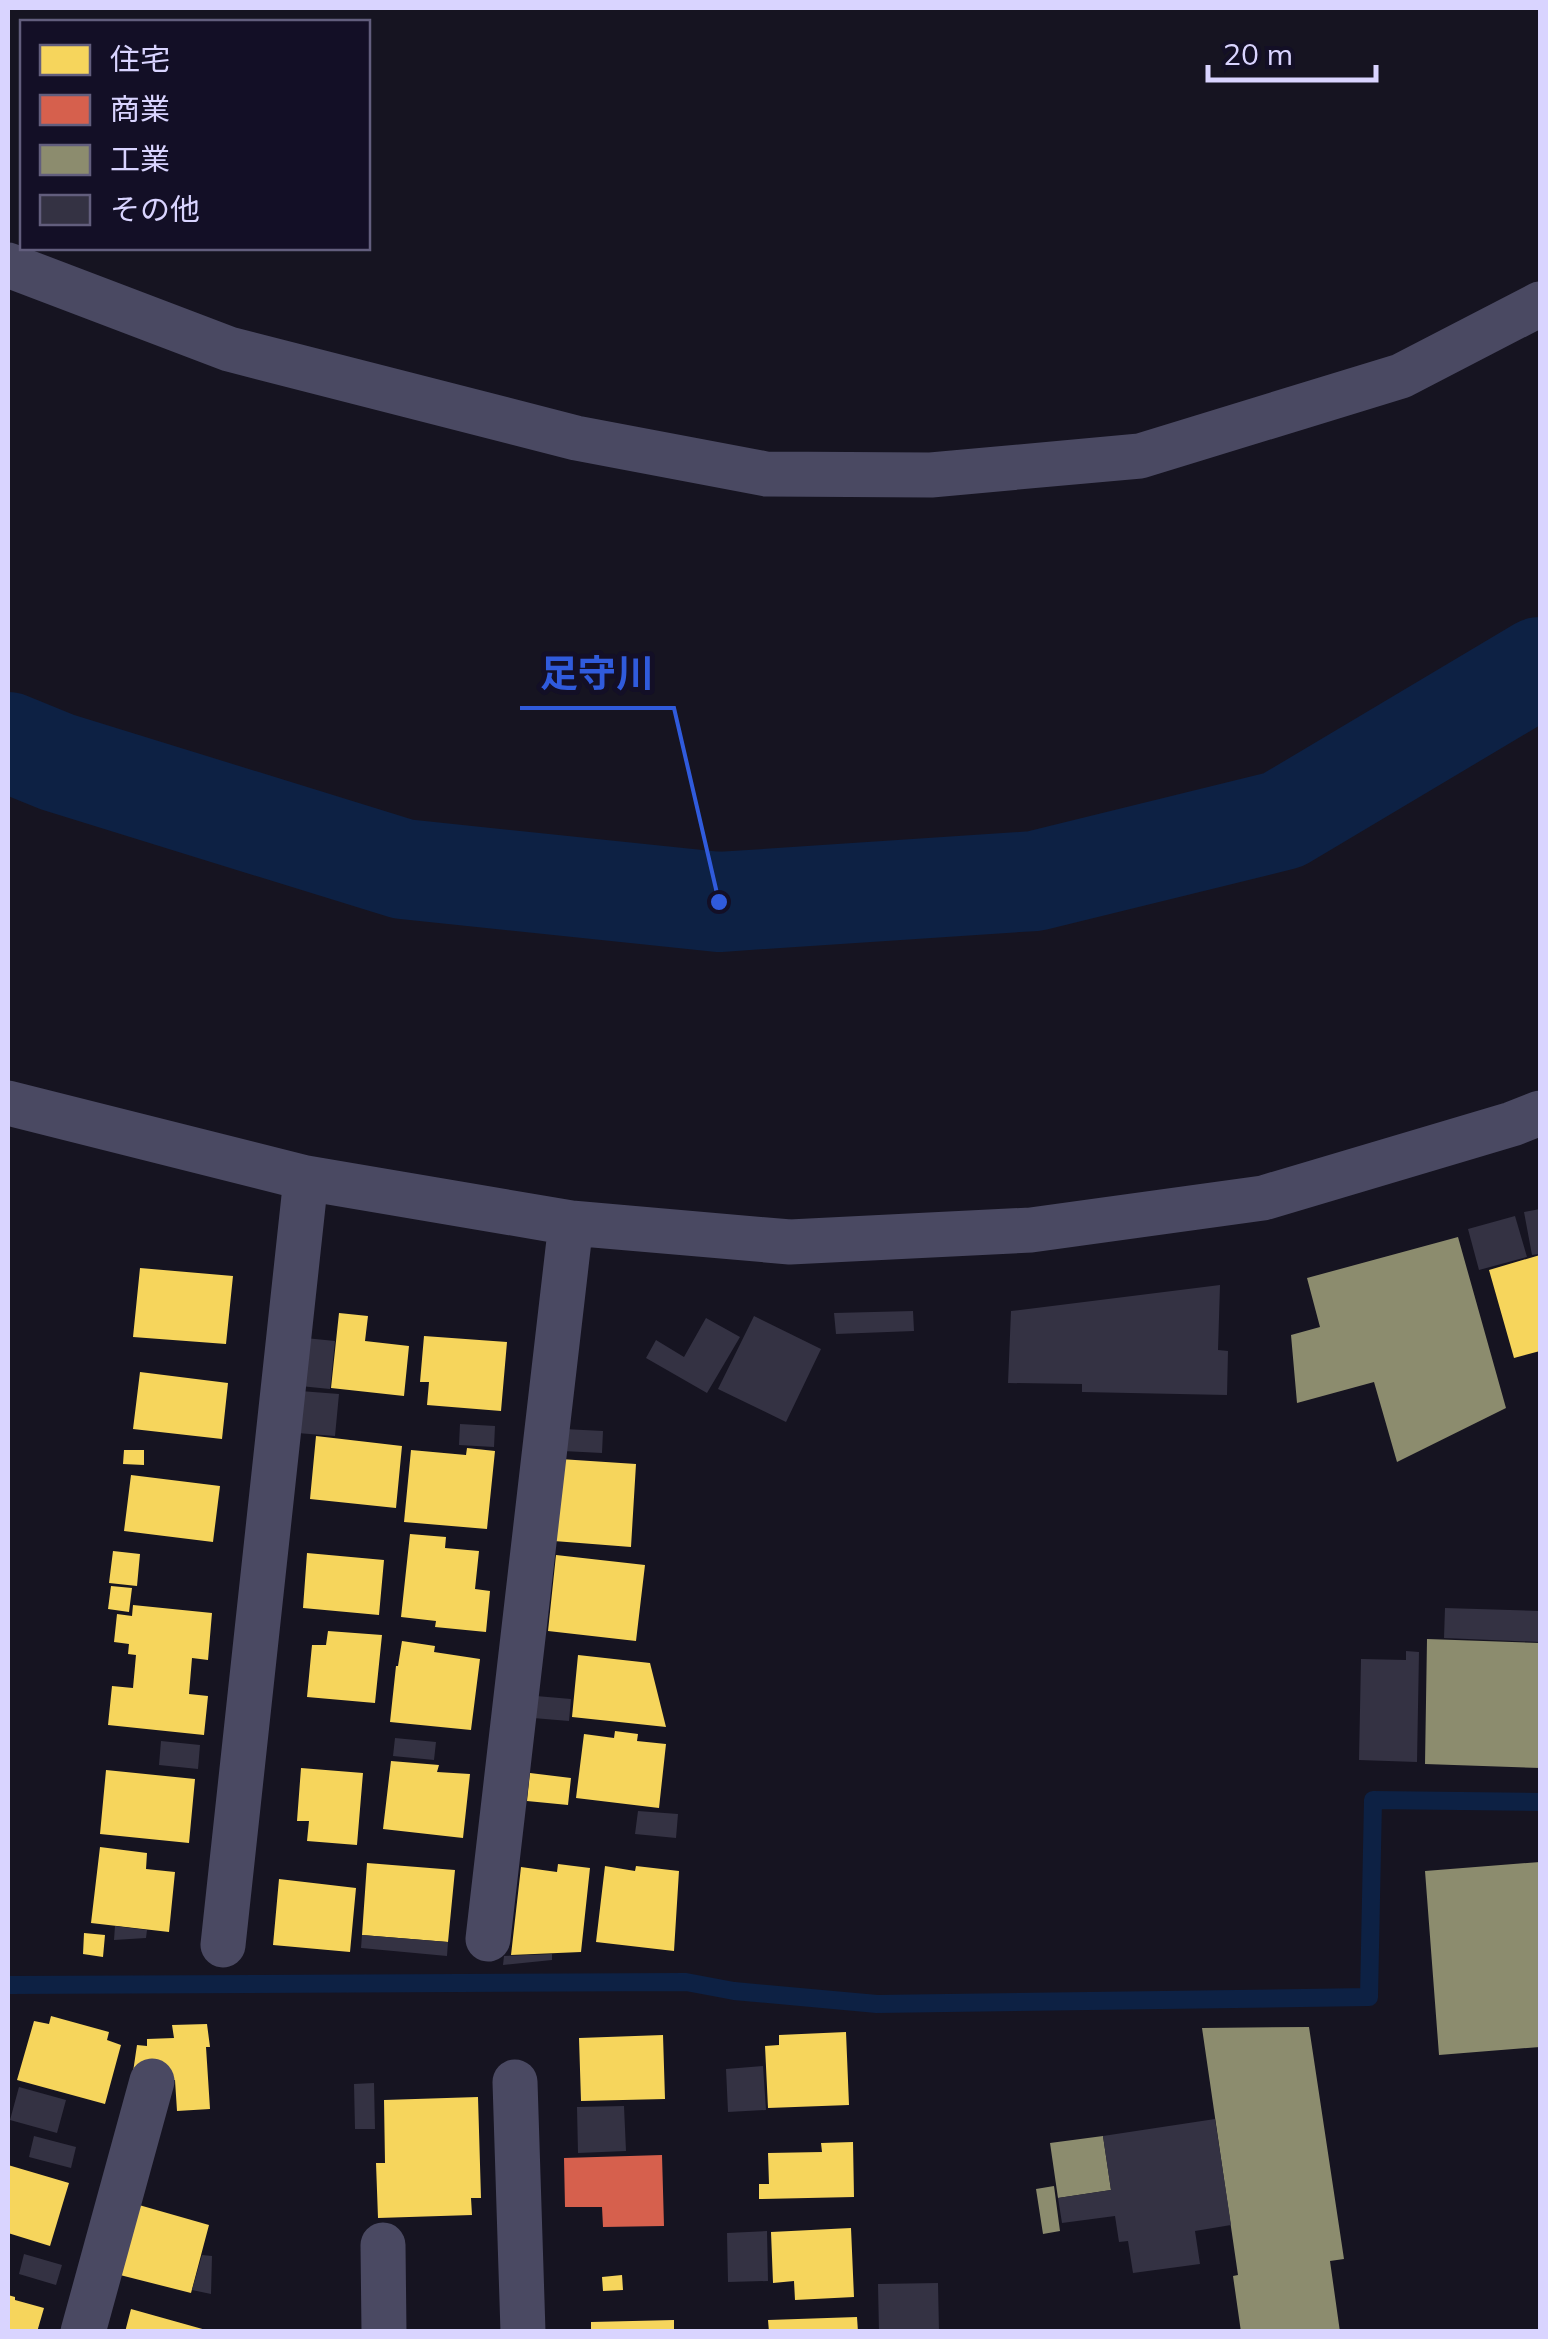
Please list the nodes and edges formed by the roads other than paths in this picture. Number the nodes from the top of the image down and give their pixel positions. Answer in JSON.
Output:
{"nodes":[{"id":1,"x":8,"y":265,"type":"edge"},
{"id":2,"x":1540,"y":304,"type":"edge"},
{"id":3,"x":8,"y":1103,"type":"edge"},
{"id":4,"x":1540,"y":1113,"type":"edge"},
{"id":5,"x":306,"y":1178,"type":"junction"},
{"id":6,"x":571,"y":1223,"type":"junction"},
{"id":7,"x":488,"y":1940,"type":"dead end"},
{"id":8,"x":223,"y":1945,"type":"dead end"},
{"id":9,"x":152,"y":2081,"type":"dead end"},
{"id":10,"x":515,"y":2082,"type":"dead end"},
{"id":11,"x":383,"y":2245,"type":"dead end"},
{"id":12,"x":83,"y":2332,"type":"edge"},
{"id":13,"x":384,"y":2332,"type":"edge"},
{"id":14,"x":522,"y":2332,"type":"edge"}],
"edges":[{"from":1,"to":2,"type":"street"},
{"from":3,"to":5,"type":"street"},
{"from":4,"to":6,"type":"street"},
{"from":5,"to":6,"type":"street"},
{"from":5,"to":8,"type":"street"},
{"from":6,"to":7,"type":"street"},
{"from":9,"to":12,"type":"street"},
{"from":10,"to":14,"type":"street"},
{"from":11,"to":13,"type":"street"}]}
